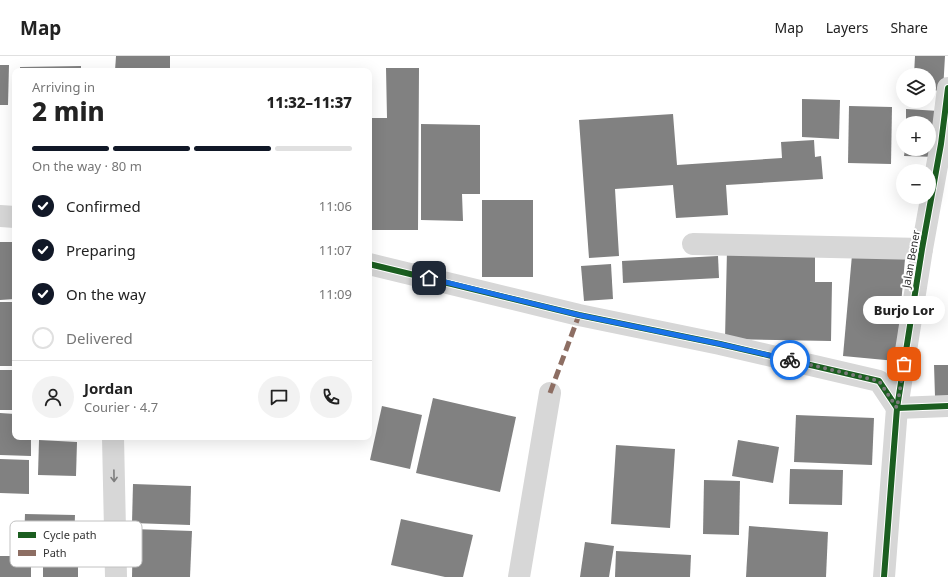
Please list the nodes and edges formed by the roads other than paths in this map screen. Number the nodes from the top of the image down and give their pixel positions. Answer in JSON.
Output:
{"nodes":[{"id":1,"x":948,"y":88,"type":"edge"},
{"id":2,"x":0,"y":216,"type":"edge"},
{"id":3,"x":12,"y":217,"type":"edge"},
{"id":4,"x":692,"y":244,"type":"dead end"},
{"id":5,"x":922,"y":249,"type":"junction"},
{"id":6,"x":372,"y":265,"type":"edge"},
{"id":7,"x":550,"y":393,"type":"dead end"},
{"id":8,"x":948,"y":406,"type":"edge"},
{"id":9,"x":897,"y":408,"type":"junction"},
{"id":10,"x":113,"y":440,"type":"edge"},
{"id":11,"x":115,"y":521,"type":"edge"},
{"id":12,"x":116,"y":567,"type":"edge"},
{"id":13,"x":116,"y":577,"type":"edge"},
{"id":14,"x":519,"y":577,"type":"edge"},
{"id":15,"x":884,"y":577,"type":"edge"}],
"edges":[{"from":1,"to":5,"type":"street","name":"Jalan Bener"},
{"from":2,"to":3,"type":"street"},
{"from":4,"to":5,"type":"street"},
{"from":5,"to":9,"type":"street","name":"Jalan Bener"},
{"from":6,"to":9,"type":"street"},
{"from":7,"to":14,"type":"street"},
{"from":8,"to":9,"type":"street"},
{"from":9,"to":15,"type":"street","name":"Jalan Bener"},
{"from":10,"to":11,"type":"street","one_way":true},
{"from":12,"to":13,"type":"street","one_way":true}]}
